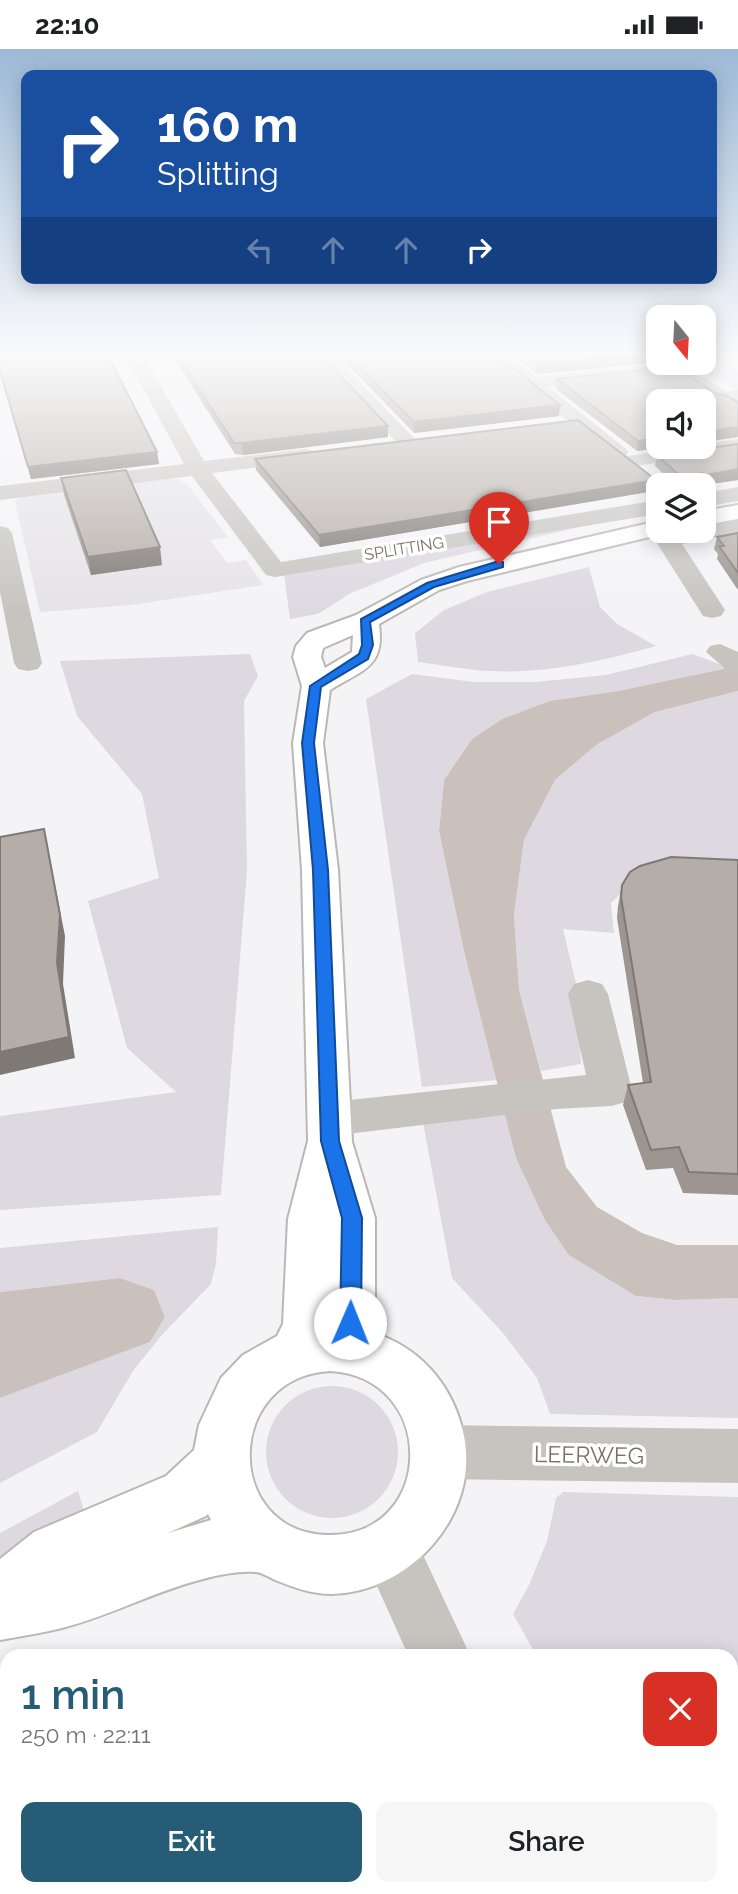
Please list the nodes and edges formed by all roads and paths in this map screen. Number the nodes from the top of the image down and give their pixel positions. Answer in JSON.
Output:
{"nodes":[{"id":1,"x":182,"y":441,"type":"edge"},
{"id":2,"x":425,"y":441,"type":"edge"},
{"id":3,"x":604,"y":441,"type":"edge"},
{"id":4,"x":714,"y":441,"type":"edge"},
{"id":5,"x":408,"y":443,"type":"joint"},
{"id":6,"x":382,"y":446,"type":"edge"},
{"id":7,"x":329,"y":452,"type":"edge"},
{"id":8,"x":630,"y":461,"type":"junction"},
{"id":9,"x":197,"y":468,"type":"junction"},
{"id":10,"x":646,"y":473,"type":"edge"},
{"id":11,"x":0,"y":493,"type":"edge"},
{"id":12,"x":738,"y":494,"type":"edge"},
{"id":13,"x":646,"y":509,"type":"edge"},
{"id":14,"x":717,"y":517,"type":"edge"},
{"id":15,"x":646,"y":531,"type":"edge"},
{"id":16,"x":0,"y":533,"type":"edge"},
{"id":17,"x":712,"y":610,"type":"dead end"},
{"id":18,"x":365,"y":621,"type":"junction"},
{"id":19,"x":28,"y":663,"type":"dead end"},
{"id":20,"x":316,"y":686,"type":"junction"},
{"id":21,"x":588,"y":994,"type":"dead end"},
{"id":22,"x":330,"y":1130,"type":"junction"},
{"id":23,"x":361,"y":1352,"type":"junction"},
{"id":24,"x":295,"y":1355,"type":"junction"},
{"id":25,"x":440,"y":1452,"type":"junction"},
{"id":26,"x":738,"y":1456,"type":"edge"},
{"id":27,"x":221,"y":1463,"type":"junction"},
{"id":28,"x":262,"y":1542,"type":"junction"},
{"id":29,"x":388,"y":1546,"type":"junction"},
{"id":30,"x":0,"y":1596,"type":"edge"},
{"id":31,"x":0,"y":1610,"type":"edge"},
{"id":32,"x":436,"y":1649,"type":"edge"}],
"edges":[{"from":1,"to":9,"type":"street"},
{"from":2,"to":5,"type":"street"},
{"from":3,"to":8,"type":"street"},
{"from":4,"to":8,"type":"street"},
{"from":5,"to":6,"type":"street"},
{"from":7,"to":9,"type":"street"},
{"from":8,"to":10,"type":"street"},
{"from":9,"to":11,"type":"street"},
{"from":9,"to":13,"type":"street","name":"SPLITTING"},
{"from":12,"to":14,"type":"street"},
{"from":14,"to":17,"type":"street"},
{"from":15,"to":18,"type":"main road","name":"SPLITTING"},
{"from":16,"to":19,"type":"street"},
{"from":18,"to":20,"type":"main road"},
{"from":18,"to":20,"type":"main road","name":"SPLITTING"},
{"from":20,"to":22,"type":"main road","name":"SPLITTING"},
{"from":21,"to":22,"type":"street"},
{"from":22,"to":23,"type":"main road","name":"SPLITTING"},
{"from":22,"to":24,"type":"main road","name":"SPLITTING"},
{"from":23,"to":24,"type":"main road"},
{"from":23,"to":25,"type":"main road"},
{"from":24,"to":27,"type":"main road"},
{"from":25,"to":26,"type":"street","name":"LEERWEG"},
{"from":25,"to":29,"type":"main road"},
{"from":27,"to":28,"type":"main road"},
{"from":27,"to":30,"type":"main road"},
{"from":28,"to":29,"type":"main road"},
{"from":28,"to":31,"type":"main road"},
{"from":29,"to":32,"type":"street"}]}
